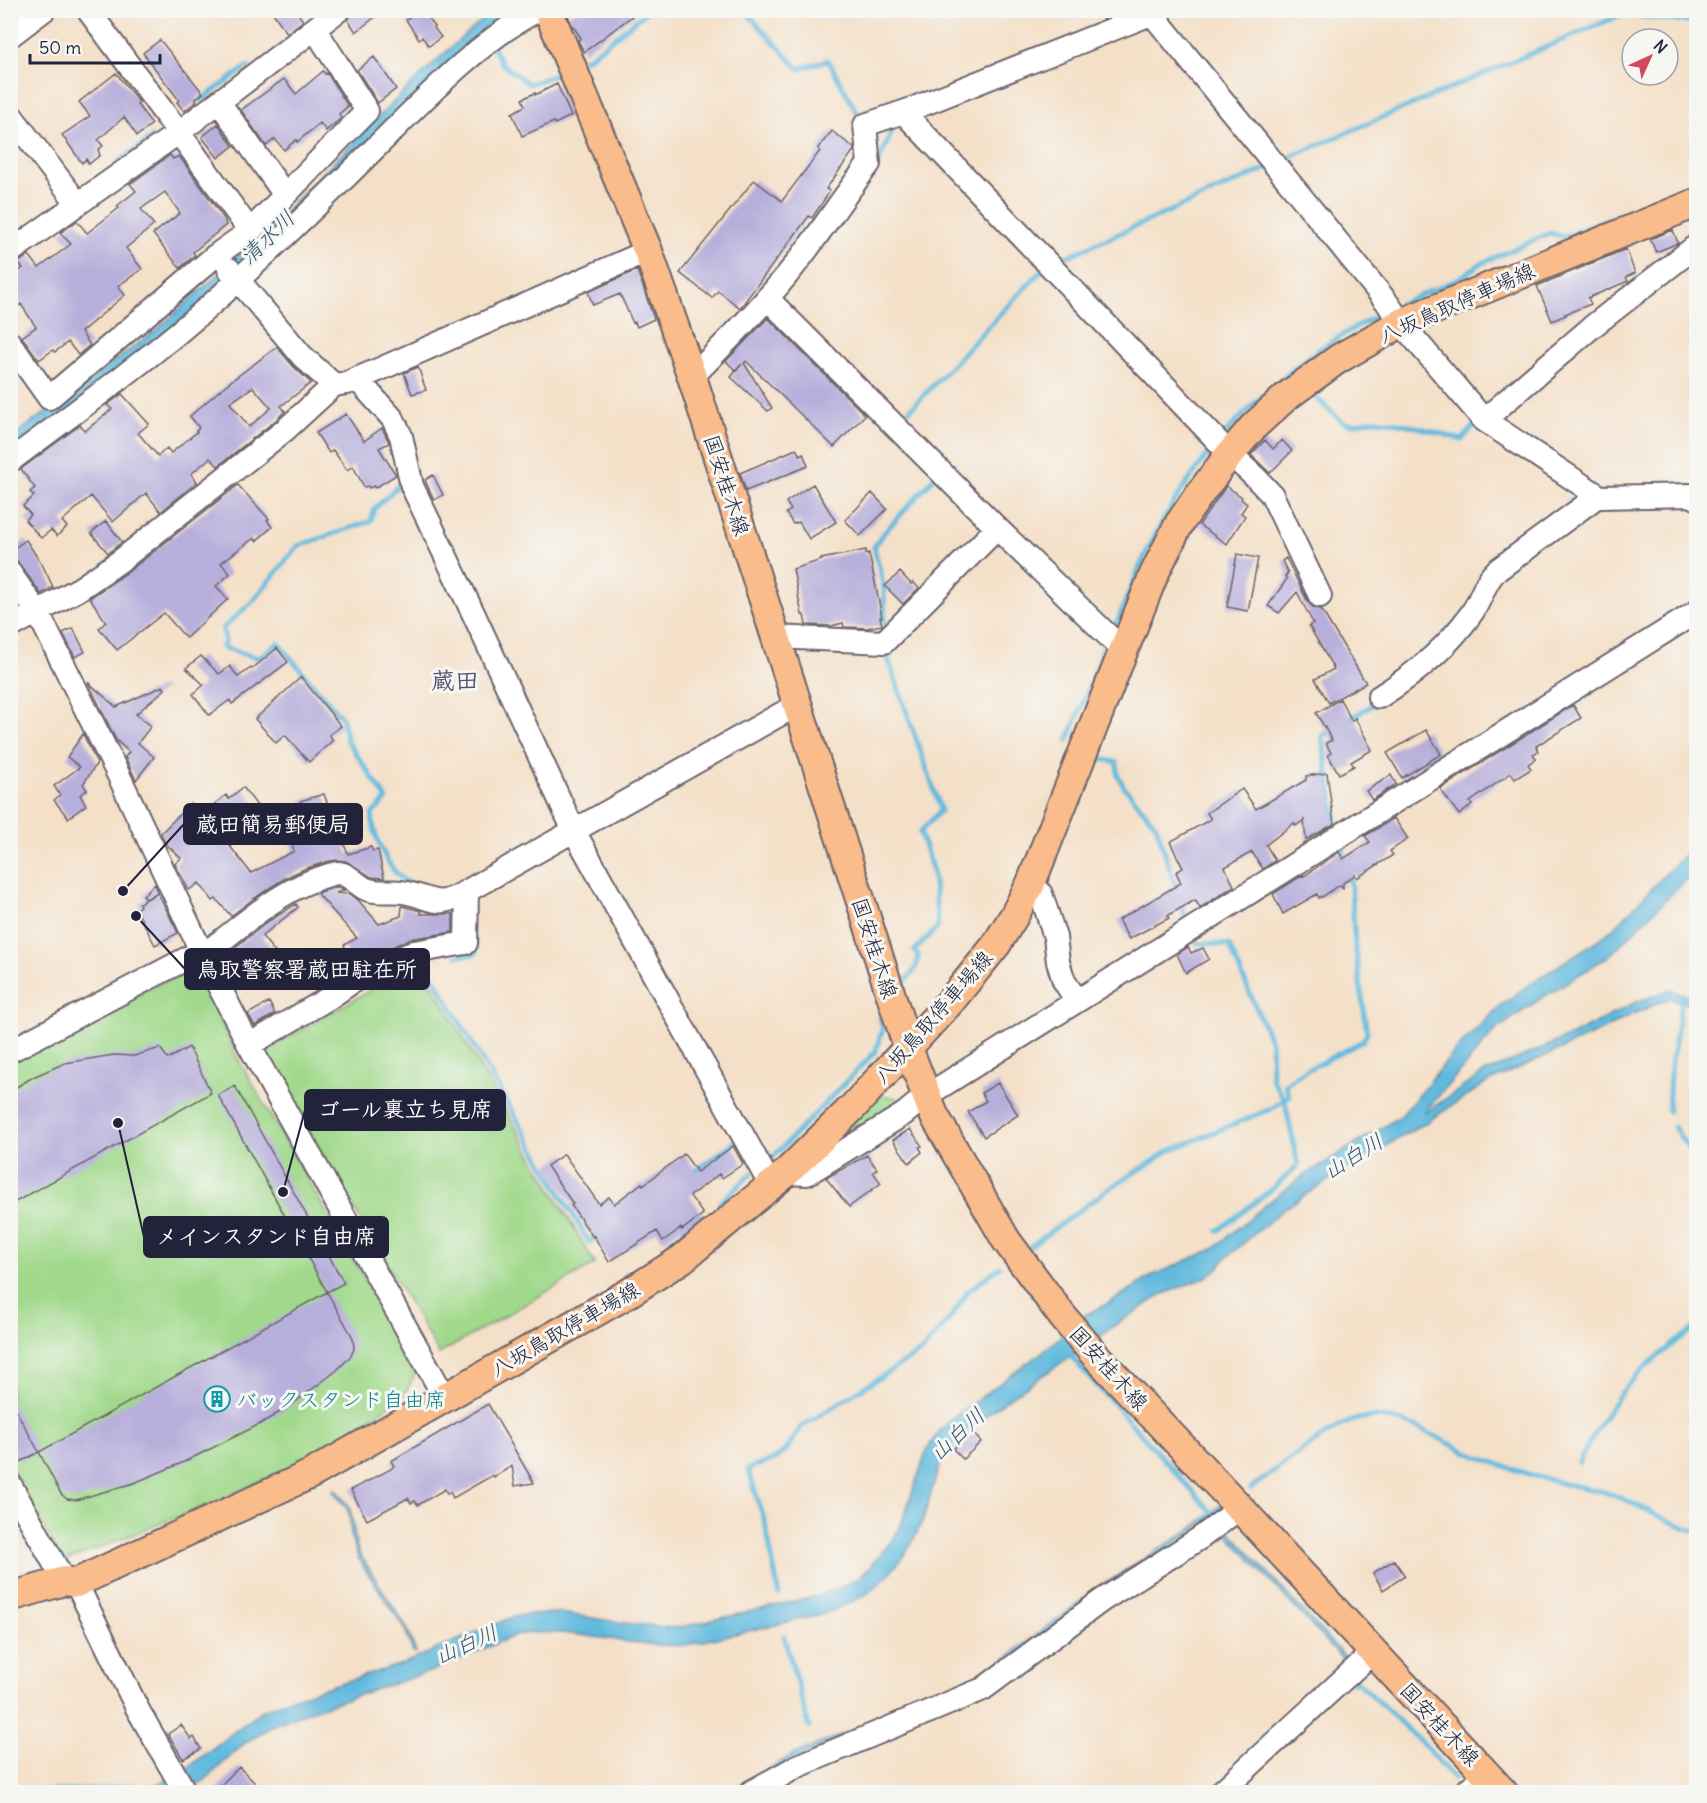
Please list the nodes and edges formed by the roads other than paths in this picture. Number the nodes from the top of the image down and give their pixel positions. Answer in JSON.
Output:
{"nodes":[{"id":1,"x":44,"y":10,"type":"edge"},
{"id":2,"x":88,"y":10,"type":"edge"},
{"id":3,"x":339,"y":10,"type":"edge"},
{"id":4,"x":538,"y":10,"type":"edge"},
{"id":5,"x":548,"y":10,"type":"edge"},
{"id":6,"x":1154,"y":12,"type":"edge"},
{"id":7,"x":315,"y":29,"type":"junction"},
{"id":8,"x":10,"y":36,"type":"edge"},
{"id":9,"x":219,"y":102,"type":"junction"},
{"id":10,"x":903,"y":112,"type":"junction"},
{"id":11,"x":10,"y":114,"type":"edge"},
{"id":12,"x":178,"y":133,"type":"junction"},
{"id":13,"x":285,"y":195,"type":"junction"},
{"id":14,"x":1696,"y":203,"type":"edge"},
{"id":15,"x":78,"y":204,"type":"junction"},
{"id":16,"x":250,"y":231,"type":"junction"},
{"id":17,"x":1696,"y":246,"type":"edge"},
{"id":18,"x":648,"y":251,"type":"junction"},
{"id":19,"x":10,"y":252,"type":"edge"},
{"id":20,"x":215,"y":256,"type":"junction"},
{"id":21,"x":238,"y":280,"type":"junction"},
{"id":22,"x":767,"y":298,"type":"junction"},
{"id":23,"x":1401,"y":323,"type":"junction"},
{"id":24,"x":10,"y":343,"type":"edge"},
{"id":25,"x":692,"y":377,"type":"junction"},
{"id":26,"x":357,"y":379,"type":"junction"},
{"id":27,"x":334,"y":385,"type":"junction"},
{"id":28,"x":1484,"y":420,"type":"junction"},
{"id":29,"x":1230,"y":454,"type":"junction"},
{"id":30,"x":10,"y":462,"type":"edge"},
{"id":31,"x":1598,"y":496,"type":"junction"},
{"id":32,"x":1696,"y":498,"type":"edge"},
{"id":33,"x":997,"y":528,"type":"junction"},
{"id":34,"x":10,"y":573,"type":"edge"},
{"id":35,"x":1320,"y":596,"type":"dead end"},
{"id":36,"x":38,"y":612,"type":"junction"},
{"id":37,"x":1696,"y":612,"type":"edge"},
{"id":38,"x":10,"y":627,"type":"edge"},
{"id":39,"x":776,"y":637,"type":"junction"},
{"id":40,"x":1123,"y":650,"type":"junction"},
{"id":41,"x":1379,"y":697,"type":"dead end"},
{"id":42,"x":797,"y":705,"type":"junction"},
{"id":43,"x":574,"y":831,"type":"junction"},
{"id":44,"x":1030,"y":884,"type":"junction"},
{"id":45,"x":467,"y":891,"type":"junction"},
{"id":46,"x":202,"y":953,"type":"junction"},
{"id":47,"x":1077,"y":1001,"type":"junction"},
{"id":48,"x":249,"y":1045,"type":"junction"},
{"id":49,"x":908,"y":1048,"type":"junction"},
{"id":50,"x":10,"y":1051,"type":"edge"},
{"id":51,"x":926,"y":1096,"type":"junction"},
{"id":52,"x":778,"y":1180,"type":"junction"},
{"id":53,"x":445,"y":1398,"type":"junction"},
{"id":54,"x":10,"y":1484,"type":"edge"},
{"id":55,"x":1240,"y":1508,"type":"junction"},
{"id":56,"x":70,"y":1582,"type":"junction"},
{"id":57,"x":10,"y":1598,"type":"edge"},
{"id":58,"x":1372,"y":1652,"type":"junction"},
{"id":59,"x":1495,"y":1783,"type":"edge"},
{"id":60,"x":185,"y":1792,"type":"edge"},
{"id":61,"x":751,"y":1792,"type":"edge"},
{"id":62,"x":1221,"y":1792,"type":"edge"},
{"id":63,"x":1466,"y":1792,"type":"edge"}],
"edges":[{"from":1,"to":8,"type":"street"},
{"from":2,"to":12,"type":"street"},
{"from":3,"to":7,"type":"street"},
{"from":4,"to":21,"type":"street"},
{"from":5,"to":18,"type":"main road","name":"国安桂木線"},
{"from":6,"to":10,"type":"street"},
{"from":6,"to":23,"type":"street"},
{"from":7,"to":9,"type":"street"},
{"from":7,"to":13,"type":"street"},
{"from":9,"to":12,"type":"street"},
{"from":9,"to":13,"type":"street"},
{"from":10,"to":22,"type":"street"},
{"from":10,"to":29,"type":"street"},
{"from":11,"to":15,"type":"street"},
{"from":12,"to":15,"type":"street"},
{"from":12,"to":16,"type":"street"},
{"from":13,"to":16,"type":"street"},
{"from":14,"to":23,"type":"main road","name":"八坂鳥取停車場線"},
{"from":15,"to":19,"type":"street"},
{"from":16,"to":20,"type":"street"},
{"from":17,"to":28,"type":"street"},
{"from":18,"to":25,"type":"main road","name":"国安桂木線"},
{"from":18,"to":26,"type":"street"},
{"from":20,"to":21,"type":"street"},
{"from":20,"to":24,"type":"street"},
{"from":21,"to":27,"type":"street"},
{"from":21,"to":30,"type":"street"},
{"from":22,"to":25,"type":"street"},
{"from":22,"to":33,"type":"street"},
{"from":23,"to":28,"type":"street"},
{"from":23,"to":29,"type":"main road","name":"八坂鳥取停車場線"},
{"from":25,"to":39,"type":"main road","name":"国安桂木線"},
{"from":26,"to":27,"type":"street"},
{"from":26,"to":43,"type":"street"},
{"from":27,"to":36,"type":"street"},
{"from":28,"to":31,"type":"street"},
{"from":29,"to":35,"type":"street"},
{"from":29,"to":40,"type":"main road","name":"八坂鳥取停車場線"},
{"from":31,"to":32,"type":"street"},
{"from":31,"to":41,"type":"street"},
{"from":33,"to":39,"type":"street"},
{"from":33,"to":40,"type":"street"},
{"from":34,"to":36,"type":"street"},
{"from":36,"to":38,"type":"street"},
{"from":36,"to":46,"type":"street"},
{"from":37,"to":47,"type":"street"},
{"from":39,"to":42,"type":"main road","name":"国安桂木線"},
{"from":40,"to":44,"type":"main road","name":"八坂鳥取停車場線"},
{"from":42,"to":43,"type":"street"},
{"from":42,"to":49,"type":"main road","name":"国安桂木線"},
{"from":43,"to":45,"type":"street"},
{"from":43,"to":52,"type":"street"},
{"from":44,"to":47,"type":"street"},
{"from":44,"to":49,"type":"main road","name":"八坂鳥取停車場線"},
{"from":45,"to":46,"type":"street"},
{"from":45,"to":48,"type":"street"},
{"from":46,"to":48,"type":"street"},
{"from":46,"to":50,"type":"street"},
{"from":47,"to":51,"type":"street"},
{"from":48,"to":53,"type":"street"},
{"from":49,"to":51,"type":"main road","name":"国安桂木線"},
{"from":49,"to":52,"type":"main road","name":"八坂鳥取停車場線"},
{"from":51,"to":52,"type":"street"},
{"from":51,"to":55,"type":"main road","name":"国安桂木線"},
{"from":52,"to":53,"type":"main road","name":"八坂鳥取停車場線"},
{"from":53,"to":56,"type":"main road","name":"八坂鳥取停車場線"},
{"from":54,"to":56,"type":"street"},
{"from":55,"to":58,"type":"main road","name":"国安桂木線"},
{"from":55,"to":61,"type":"street"},
{"from":56,"to":57,"type":"main road","name":"八坂鳥取停車場線"},
{"from":56,"to":60,"type":"street"},
{"from":58,"to":59,"type":"main road","name":"国安桂木線"},
{"from":58,"to":62,"type":"street"},
{"from":59,"to":63,"type":"street"}]}
